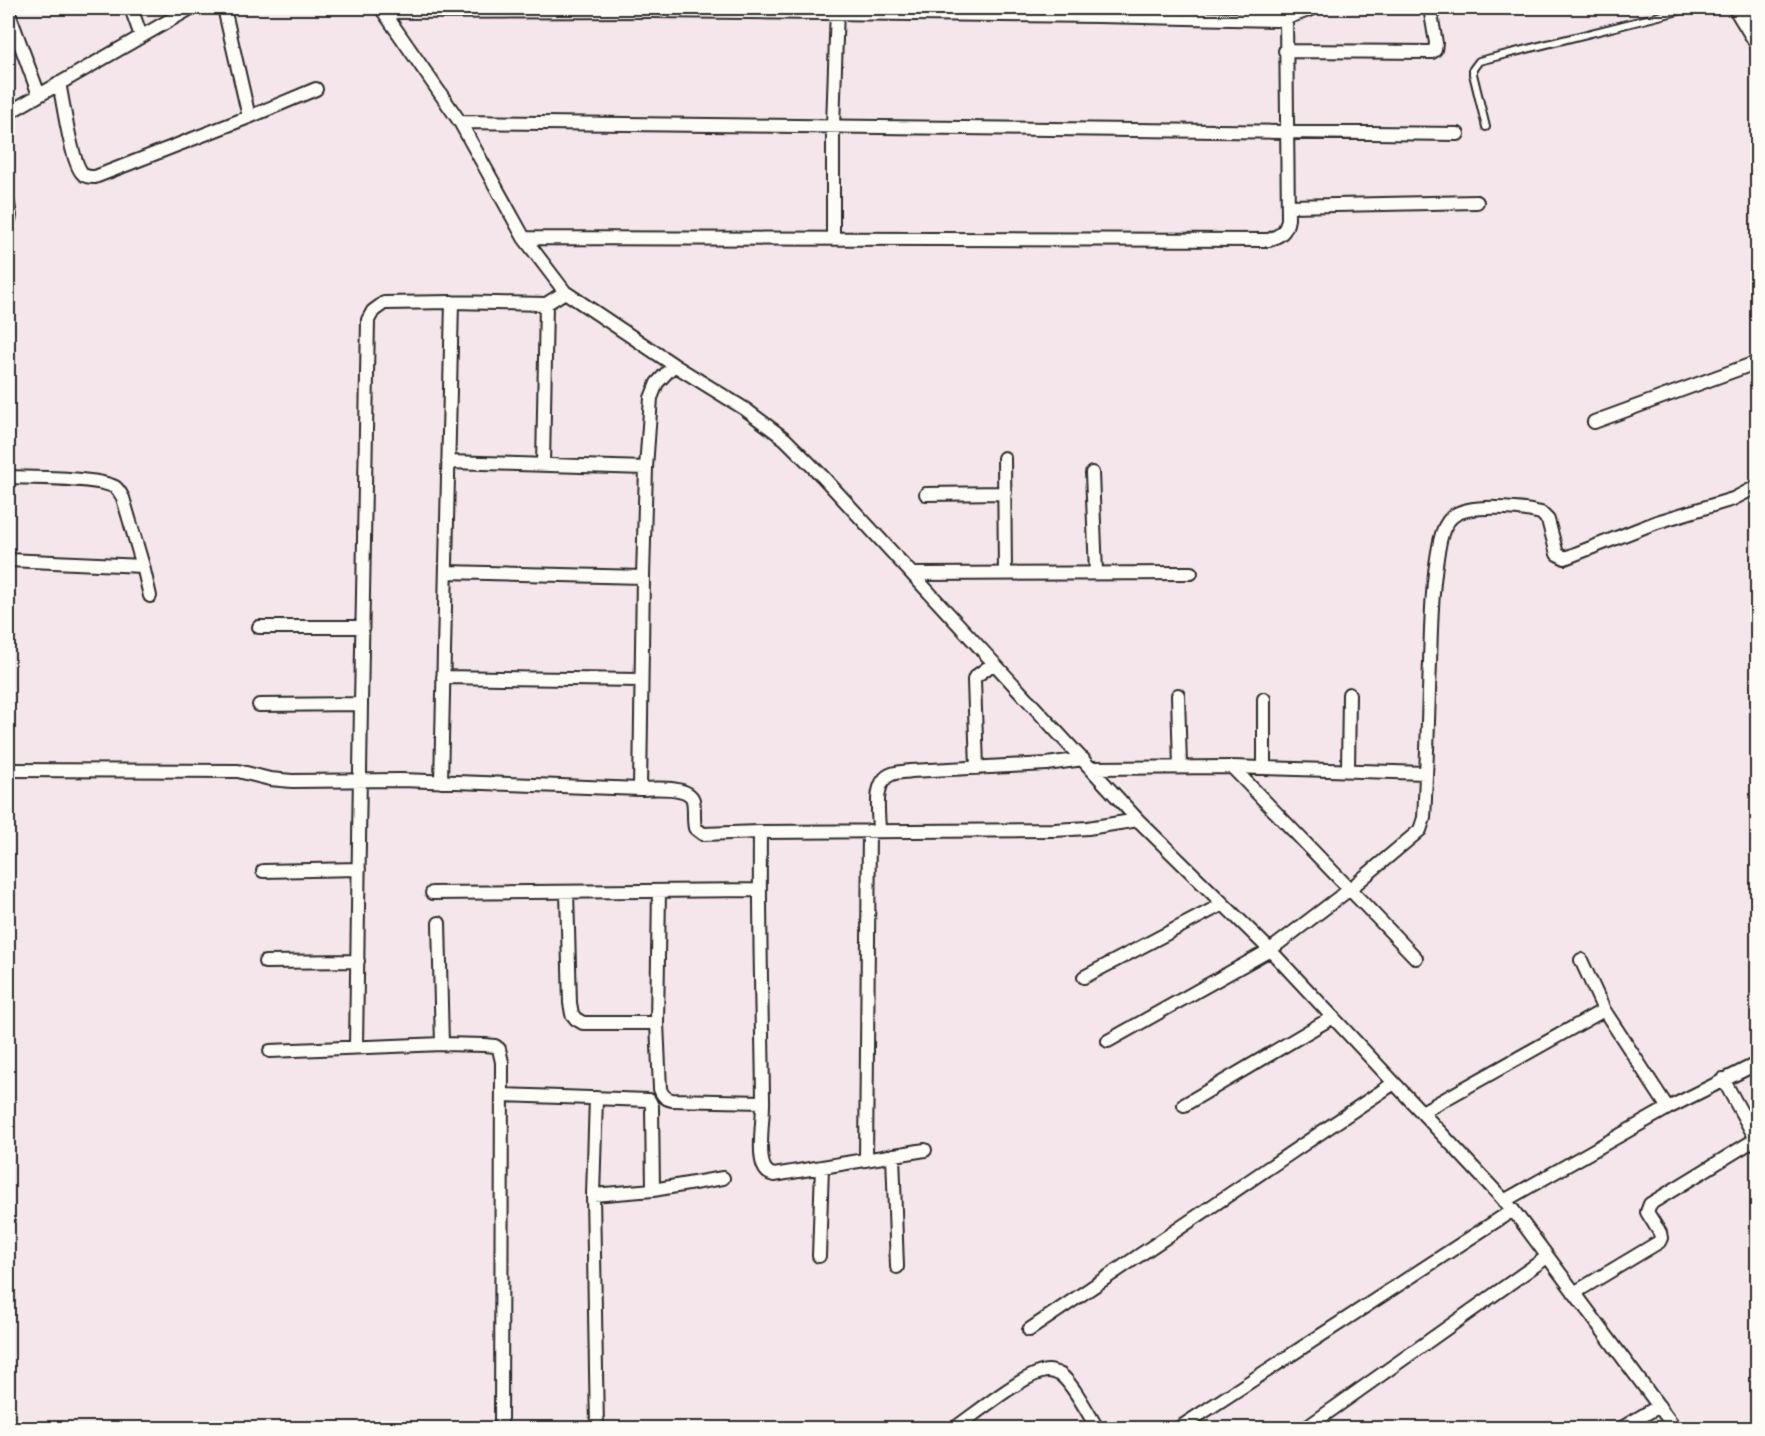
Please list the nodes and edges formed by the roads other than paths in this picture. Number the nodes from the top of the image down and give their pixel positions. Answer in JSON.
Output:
{"nodes":[{"id":1,"x":131,"y":8,"type":"edge"},
{"id":2,"x":191,"y":8,"type":"edge"},
{"id":3,"x":224,"y":8,"type":"edge"},
{"id":4,"x":1314,"y":8,"type":"edge"},
{"id":5,"x":1430,"y":8,"type":"edge"},
{"id":6,"x":1691,"y":8,"type":"edge"},
{"id":7,"x":1741,"y":8,"type":"edge"},
{"id":8,"x":383,"y":10,"type":"edge"},
{"id":9,"x":837,"y":10,"type":"edge"},
{"id":10,"x":8,"y":11,"type":"edge"},
{"id":11,"x":1098,"y":12,"type":"edge"},
{"id":12,"x":1286,"y":18,"type":"junction"},
{"id":13,"x":141,"y":36,"type":"junction"},
{"id":14,"x":1758,"y":41,"type":"edge"},
{"id":15,"x":1285,"y":51,"type":"junction"},
{"id":16,"x":59,"y":83,"type":"junction"},
{"id":17,"x":316,"y":88,"type":"dead end"},
{"id":18,"x":39,"y":95,"type":"junction"},
{"id":19,"x":8,"y":113,"type":"edge"},
{"id":20,"x":249,"y":117,"type":"junction"},
{"id":21,"x":460,"y":122,"type":"junction"},
{"id":22,"x":833,"y":126,"type":"junction"},
{"id":23,"x":1486,"y":127,"type":"dead end"},
{"id":24,"x":1287,"y":132,"type":"junction"},
{"id":25,"x":1458,"y":134,"type":"dead end"},
{"id":26,"x":1477,"y":202,"type":"dead end"},
{"id":27,"x":8,"y":204,"type":"edge"},
{"id":28,"x":1289,"y":206,"type":"junction"},
{"id":29,"x":8,"y":223,"type":"edge"},
{"id":30,"x":524,"y":238,"type":"junction"},
{"id":31,"x":833,"y":238,"type":"junction"},
{"id":32,"x":565,"y":292,"type":"junction"},
{"id":33,"x":452,"y":302,"type":"junction"},
{"id":34,"x":546,"y":304,"type":"junction"},
{"id":35,"x":1758,"y":362,"type":"edge"},
{"id":36,"x":674,"y":365,"type":"junction"},
{"id":37,"x":1594,"y":422,"type":"dead end"},
{"id":38,"x":1004,"y":458,"type":"dead end"},
{"id":39,"x":448,"y":462,"type":"junction"},
{"id":40,"x":543,"y":465,"type":"junction"},
{"id":41,"x":646,"y":468,"type":"junction"},
{"id":42,"x":1092,"y":473,"type":"dead end"},
{"id":43,"x":8,"y":477,"type":"edge"},
{"id":44,"x":1758,"y":486,"type":"edge"},
{"id":45,"x":1005,"y":493,"type":"junction"},
{"id":46,"x":926,"y":494,"type":"dead end"},
{"id":47,"x":8,"y":560,"type":"edge"},
{"id":48,"x":143,"y":566,"type":"junction"},
{"id":49,"x":446,"y":572,"type":"junction"},
{"id":50,"x":1005,"y":573,"type":"junction"},
{"id":51,"x":1096,"y":573,"type":"junction"},
{"id":52,"x":1191,"y":573,"type":"dead end"},
{"id":53,"x":913,"y":574,"type":"junction"},
{"id":54,"x":643,"y":577,"type":"junction"},
{"id":55,"x":150,"y":596,"type":"dead end"},
{"id":56,"x":259,"y":627,"type":"dead end"},
{"id":57,"x":362,"y":627,"type":"junction"},
{"id":58,"x":994,"y":663,"type":"junction"},
{"id":59,"x":443,"y":677,"type":"junction"},
{"id":60,"x":640,"y":680,"type":"junction"},
{"id":61,"x":1349,"y":694,"type":"dead end"},
{"id":62,"x":1178,"y":695,"type":"dead end"},
{"id":63,"x":1264,"y":699,"type":"dead end"},
{"id":64,"x":361,"y":704,"type":"junction"},
{"id":65,"x":259,"y":705,"type":"dead end"},
{"id":66,"x":1087,"y":764,"type":"junction"},
{"id":67,"x":1180,"y":767,"type":"junction"},
{"id":68,"x":1232,"y":767,"type":"junction"},
{"id":69,"x":976,"y":768,"type":"junction"},
{"id":70,"x":1264,"y":768,"type":"junction"},
{"id":71,"x":8,"y":770,"type":"edge"},
{"id":72,"x":1348,"y":770,"type":"junction"},
{"id":73,"x":1426,"y":772,"type":"junction"},
{"id":74,"x":360,"y":782,"type":"junction"},
{"id":75,"x":441,"y":782,"type":"junction"},
{"id":76,"x":640,"y":789,"type":"junction"},
{"id":77,"x":1138,"y":820,"type":"junction"},
{"id":78,"x":874,"y":831,"type":"junction"},
{"id":79,"x":760,"y":832,"type":"junction"},
{"id":80,"x":359,"y":869,"type":"junction"},
{"id":81,"x":263,"y":871,"type":"dead end"},
{"id":82,"x":1350,"y":889,"type":"junction"},
{"id":83,"x":759,"y":890,"type":"junction"},
{"id":84,"x":659,"y":891,"type":"junction"},
{"id":85,"x":567,"y":892,"type":"junction"},
{"id":86,"x":432,"y":893,"type":"dead end"},
{"id":87,"x":1223,"y":904,"type":"junction"},
{"id":88,"x":440,"y":923,"type":"dead end"},
{"id":89,"x":1270,"y":950,"type":"junction"},
{"id":90,"x":1416,"y":958,"type":"dead end"},
{"id":91,"x":1581,"y":960,"type":"dead end"},
{"id":92,"x":358,"y":961,"type":"junction"},
{"id":93,"x":265,"y":962,"type":"dead end"},
{"id":94,"x":1084,"y":977,"type":"dead end"},
{"id":95,"x":1604,"y":1010,"type":"junction"},
{"id":96,"x":1333,"y":1017,"type":"junction"},
{"id":97,"x":657,"y":1023,"type":"junction"},
{"id":98,"x":1108,"y":1041,"type":"dead end"},
{"id":99,"x":442,"y":1044,"type":"junction"},
{"id":100,"x":356,"y":1046,"type":"junction"},
{"id":101,"x":270,"y":1051,"type":"dead end"},
{"id":102,"x":1758,"y":1063,"type":"edge"},
{"id":103,"x":1723,"y":1079,"type":"junction"},
{"id":104,"x":1394,"y":1083,"type":"junction"},
{"id":105,"x":502,"y":1095,"type":"junction"},
{"id":106,"x":596,"y":1098,"type":"junction"},
{"id":107,"x":764,"y":1102,"type":"junction"},
{"id":108,"x":1184,"y":1105,"type":"dead end"},
{"id":109,"x":1668,"y":1108,"type":"junction"},
{"id":110,"x":1422,"y":1113,"type":"junction"},
{"id":111,"x":1757,"y":1138,"type":"edge"},
{"id":112,"x":925,"y":1150,"type":"dead end"},
{"id":113,"x":893,"y":1155,"type":"junction"},
{"id":114,"x":866,"y":1159,"type":"junction"},
{"id":115,"x":822,"y":1167,"type":"junction"},
{"id":116,"x":723,"y":1178,"type":"dead end"},
{"id":117,"x":653,"y":1190,"type":"junction"},
{"id":118,"x":593,"y":1195,"type":"junction"},
{"id":119,"x":1504,"y":1201,"type":"junction"},
{"id":120,"x":1513,"y":1210,"type":"junction"},
{"id":121,"x":819,"y":1256,"type":"dead end"},
{"id":122,"x":1547,"y":1257,"type":"junction"},
{"id":123,"x":897,"y":1267,"type":"dead end"},
{"id":124,"x":1574,"y":1293,"type":"junction"},
{"id":125,"x":1029,"y":1330,"type":"dead end"},
{"id":126,"x":1659,"y":1406,"type":"junction"},
{"id":127,"x":501,"y":1428,"type":"edge"},
{"id":128,"x":597,"y":1428,"type":"edge"},
{"id":129,"x":955,"y":1428,"type":"edge"},
{"id":130,"x":1097,"y":1428,"type":"edge"},
{"id":131,"x":1179,"y":1428,"type":"edge"},
{"id":132,"x":1306,"y":1428,"type":"edge"},
{"id":133,"x":1622,"y":1428,"type":"edge"},
{"id":134,"x":1675,"y":1428,"type":"edge"}],
"edges":[{"from":1,"to":13,"type":"street"},
{"from":2,"to":13,"type":"street"},
{"from":3,"to":20,"type":"street"},
{"from":4,"to":12,"type":"street"},
{"from":5,"to":15,"type":"street"},
{"from":6,"to":23,"type":"lane"},
{"from":7,"to":14,"type":"main road"},
{"from":8,"to":9,"type":"street"},
{"from":8,"to":21,"type":"street"},
{"from":9,"to":11,"type":"street"},
{"from":9,"to":22,"type":"street"},
{"from":10,"to":18,"type":"street"},
{"from":11,"to":12,"type":"street"},
{"from":12,"to":15,"type":"street"},
{"from":13,"to":16,"type":"street"},
{"from":15,"to":24,"type":"street"},
{"from":16,"to":18,"type":"street"},
{"from":16,"to":20,"type":"street"},
{"from":17,"to":20,"type":"street"},
{"from":18,"to":19,"type":"street"},
{"from":21,"to":22,"type":"street"},
{"from":21,"to":30,"type":"street"},
{"from":22,"to":24,"type":"street"},
{"from":22,"to":31,"type":"street"},
{"from":24,"to":25,"type":"street"},
{"from":24,"to":28,"type":"street"},
{"from":26,"to":28,"type":"street"},
{"from":27,"to":29,"type":"street"},
{"from":28,"to":31,"type":"street"},
{"from":30,"to":31,"type":"street"},
{"from":30,"to":32,"type":"street"},
{"from":32,"to":34,"type":"street"},
{"from":32,"to":36,"type":"street"},
{"from":33,"to":34,"type":"street"},
{"from":33,"to":39,"type":"street"},
{"from":33,"to":57,"type":"street"},
{"from":34,"to":40,"type":"street"},
{"from":35,"to":37,"type":"street"},
{"from":36,"to":41,"type":"street"},
{"from":36,"to":53,"type":"street"},
{"from":38,"to":45,"type":"street"},
{"from":39,"to":40,"type":"street"},
{"from":39,"to":49,"type":"street"},
{"from":40,"to":41,"type":"street"},
{"from":41,"to":54,"type":"street"},
{"from":42,"to":51,"type":"street"},
{"from":43,"to":48,"type":"street"},
{"from":44,"to":73,"type":"street"},
{"from":45,"to":46,"type":"street"},
{"from":45,"to":50,"type":"street"},
{"from":47,"to":48,"type":"street"},
{"from":48,"to":55,"type":"street"},
{"from":49,"to":54,"type":"street"},
{"from":49,"to":59,"type":"street"},
{"from":50,"to":51,"type":"street"},
{"from":50,"to":53,"type":"street"},
{"from":51,"to":52,"type":"street"},
{"from":53,"to":58,"type":"street"},
{"from":54,"to":60,"type":"street"},
{"from":56,"to":57,"type":"street"},
{"from":57,"to":64,"type":"street"},
{"from":58,"to":66,"type":"street"},
{"from":58,"to":69,"type":"street"},
{"from":59,"to":60,"type":"street"},
{"from":59,"to":75,"type":"street"},
{"from":60,"to":76,"type":"street"},
{"from":61,"to":72,"type":"street"},
{"from":62,"to":67,"type":"street"},
{"from":63,"to":70,"type":"street"},
{"from":64,"to":65,"type":"street"},
{"from":64,"to":74,"type":"street"},
{"from":66,"to":67,"type":"street"},
{"from":66,"to":69,"type":"street"},
{"from":66,"to":77,"type":"street"},
{"from":67,"to":68,"type":"street"},
{"from":68,"to":70,"type":"street"},
{"from":68,"to":82,"type":"street"},
{"from":69,"to":78,"type":"street"},
{"from":70,"to":72,"type":"street"},
{"from":71,"to":74,"type":"street"},
{"from":72,"to":73,"type":"street"},
{"from":73,"to":82,"type":"street"},
{"from":74,"to":75,"type":"street"},
{"from":74,"to":80,"type":"street"},
{"from":75,"to":76,"type":"street"},
{"from":76,"to":79,"type":"street"},
{"from":77,"to":78,"type":"street"},
{"from":77,"to":87,"type":"street"},
{"from":78,"to":79,"type":"street"},
{"from":78,"to":114,"type":"street"},
{"from":79,"to":83,"type":"street"},
{"from":80,"to":81,"type":"street"},
{"from":80,"to":92,"type":"street"},
{"from":82,"to":89,"type":"street"},
{"from":82,"to":90,"type":"street"},
{"from":83,"to":84,"type":"street"},
{"from":83,"to":107,"type":"street"},
{"from":84,"to":85,"type":"street"},
{"from":84,"to":97,"type":"street"},
{"from":85,"to":86,"type":"street"},
{"from":85,"to":97,"type":"street"},
{"from":87,"to":89,"type":"street"},
{"from":87,"to":94,"type":"street"},
{"from":88,"to":99,"type":"street"},
{"from":89,"to":96,"type":"street"},
{"from":89,"to":98,"type":"street"},
{"from":91,"to":95,"type":"street"},
{"from":92,"to":93,"type":"street"},
{"from":92,"to":100,"type":"street"},
{"from":95,"to":109,"type":"street"},
{"from":95,"to":110,"type":"street"},
{"from":96,"to":104,"type":"street"},
{"from":96,"to":108,"type":"street"},
{"from":97,"to":107,"type":"street"},
{"from":99,"to":100,"type":"street"},
{"from":99,"to":105,"type":"street"},
{"from":100,"to":101,"type":"street"},
{"from":102,"to":103,"type":"street"},
{"from":103,"to":109,"type":"street"},
{"from":103,"to":111,"type":"street"},
{"from":104,"to":110,"type":"street"},
{"from":104,"to":125,"type":"street"},
{"from":105,"to":106,"type":"street"},
{"from":105,"to":127,"type":"street"},
{"from":106,"to":117,"type":"street"},
{"from":106,"to":118,"type":"street"},
{"from":107,"to":115,"type":"street"},
{"from":109,"to":119,"type":"street"},
{"from":110,"to":119,"type":"street"},
{"from":111,"to":124,"type":"street"},
{"from":112,"to":113,"type":"street"},
{"from":113,"to":114,"type":"street"},
{"from":113,"to":123,"type":"street"},
{"from":114,"to":115,"type":"street"},
{"from":115,"to":121,"type":"street"},
{"from":116,"to":117,"type":"street"},
{"from":117,"to":118,"type":"street"},
{"from":118,"to":128,"type":"street"},
{"from":119,"to":120,"type":"street"},
{"from":120,"to":122,"type":"street"},
{"from":120,"to":131,"type":"street"},
{"from":122,"to":124,"type":"street"},
{"from":122,"to":132,"type":"street"},
{"from":124,"to":126,"type":"street"},
{"from":126,"to":133,"type":"street"},
{"from":126,"to":134,"type":"street"},
{"from":129,"to":130,"type":"street"}]}
